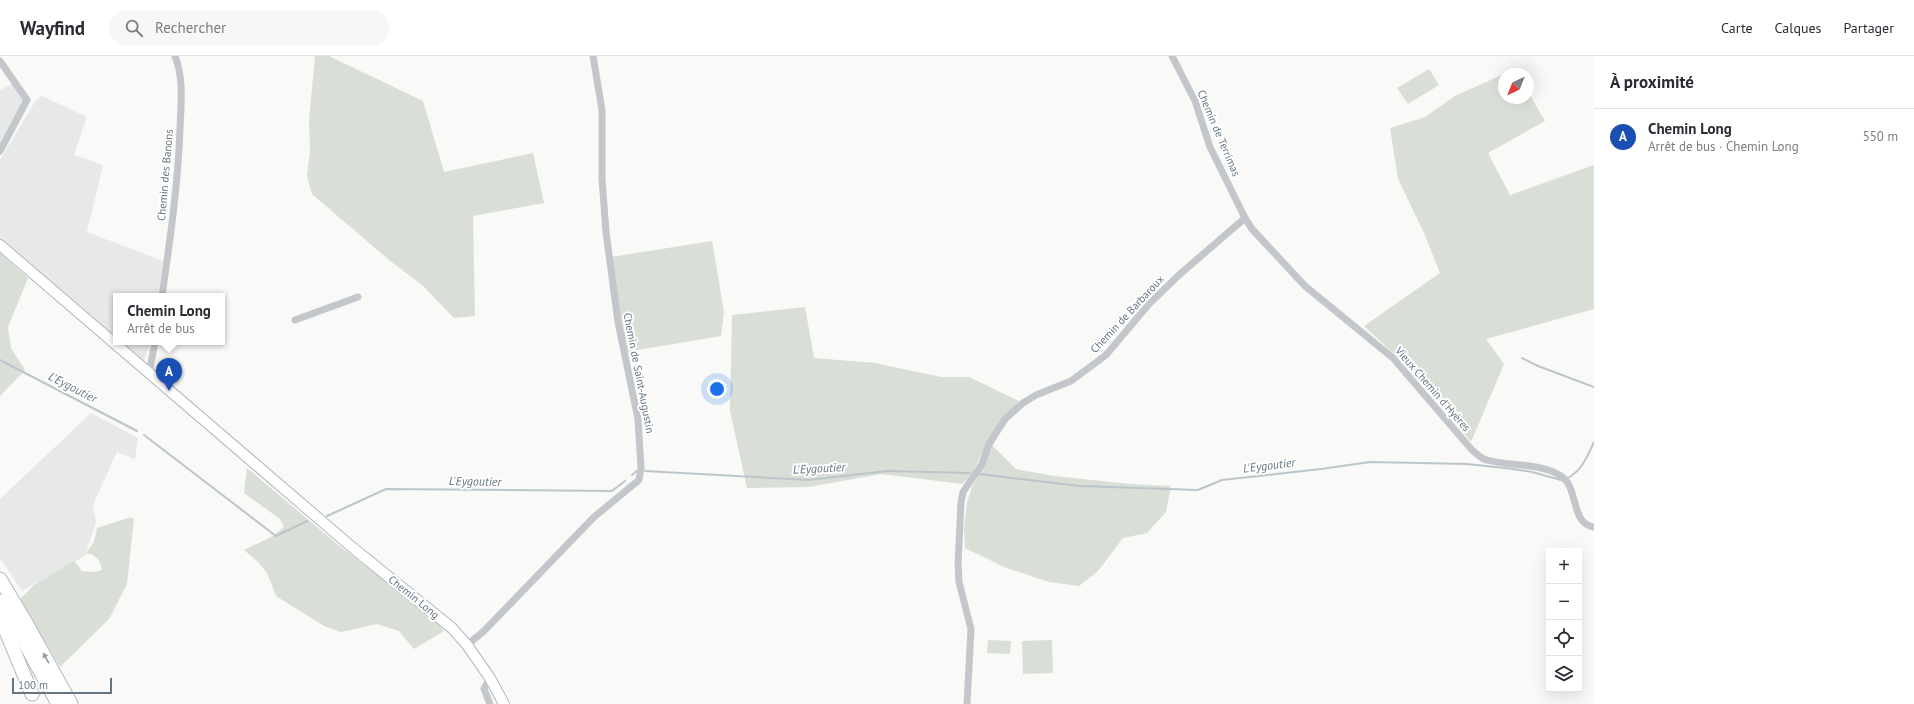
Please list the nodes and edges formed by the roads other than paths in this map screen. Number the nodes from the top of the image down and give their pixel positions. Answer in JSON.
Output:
{"nodes":[{"id":1,"x":175,"y":56,"type":"edge"},
{"id":2,"x":593,"y":56,"type":"edge"},
{"id":3,"x":1172,"y":56,"type":"edge"},
{"id":4,"x":0,"y":61,"type":"edge"},
{"id":5,"x":0,"y":152,"type":"edge"},
{"id":6,"x":1245,"y":218,"type":"junction"},
{"id":7,"x":0,"y":245,"type":"edge"},
{"id":8,"x":162,"y":293,"type":"edge"},
{"id":9,"x":358,"y":297,"type":"dead end"},
{"id":10,"x":295,"y":320,"type":"dead end"},
{"id":11,"x":113,"y":342,"type":"edge"},
{"id":12,"x":116,"y":345,"type":"edge"},
{"id":13,"x":154,"y":345,"type":"edge"},
{"id":14,"x":149,"y":373,"type":"junction"},
{"id":15,"x":1594,"y":527,"type":"edge"},
{"id":16,"x":0,"y":579,"type":"edge"},
{"id":17,"x":0,"y":601,"type":"edge"},
{"id":18,"x":0,"y":617,"type":"edge"},
{"id":19,"x":467,"y":645,"type":"junction"},
{"id":20,"x":490,"y":678,"type":"junction"},
{"id":21,"x":32,"y":694,"type":"dead end"},
{"id":22,"x":502,"y":700,"type":"edge"},
{"id":23,"x":58,"y":704,"type":"edge"},
{"id":24,"x":71,"y":704,"type":"edge"},
{"id":25,"x":490,"y":704,"type":"edge"},
{"id":26,"x":968,"y":704,"type":"edge"}],
"edges":[{"from":1,"to":8,"type":"street","name":"Chemin des Banons"},
{"from":2,"to":19,"type":"street","name":"Chemin de Saint-Augustin"},
{"from":3,"to":6,"type":"street","name":"Chemin de Terrimas"},
{"from":4,"to":5,"type":"street"},
{"from":6,"to":15,"type":"street","name":"Vieux Chemin d'Hyères"},
{"from":6,"to":26,"type":"street","name":"Chemin de Barbaroux"},
{"from":7,"to":11,"type":"main road","name":"Chemin Long"},
{"from":9,"to":10,"type":"street"},
{"from":12,"to":14,"type":"main road","name":"Chemin Long"},
{"from":13,"to":14,"type":"street"},
{"from":14,"to":19,"type":"main road","name":"Chemin Long"},
{"from":24,"to":16,"type":"highway","one_way":true},
{"from":17,"to":23,"type":"highway"},
{"from":18,"to":21,"type":"highway"},
{"from":19,"to":20,"type":"main road","name":"Chemin Long"},
{"from":20,"to":22,"type":"main road","name":"Chemin Long"},
{"from":20,"to":25,"type":"street"}]}
